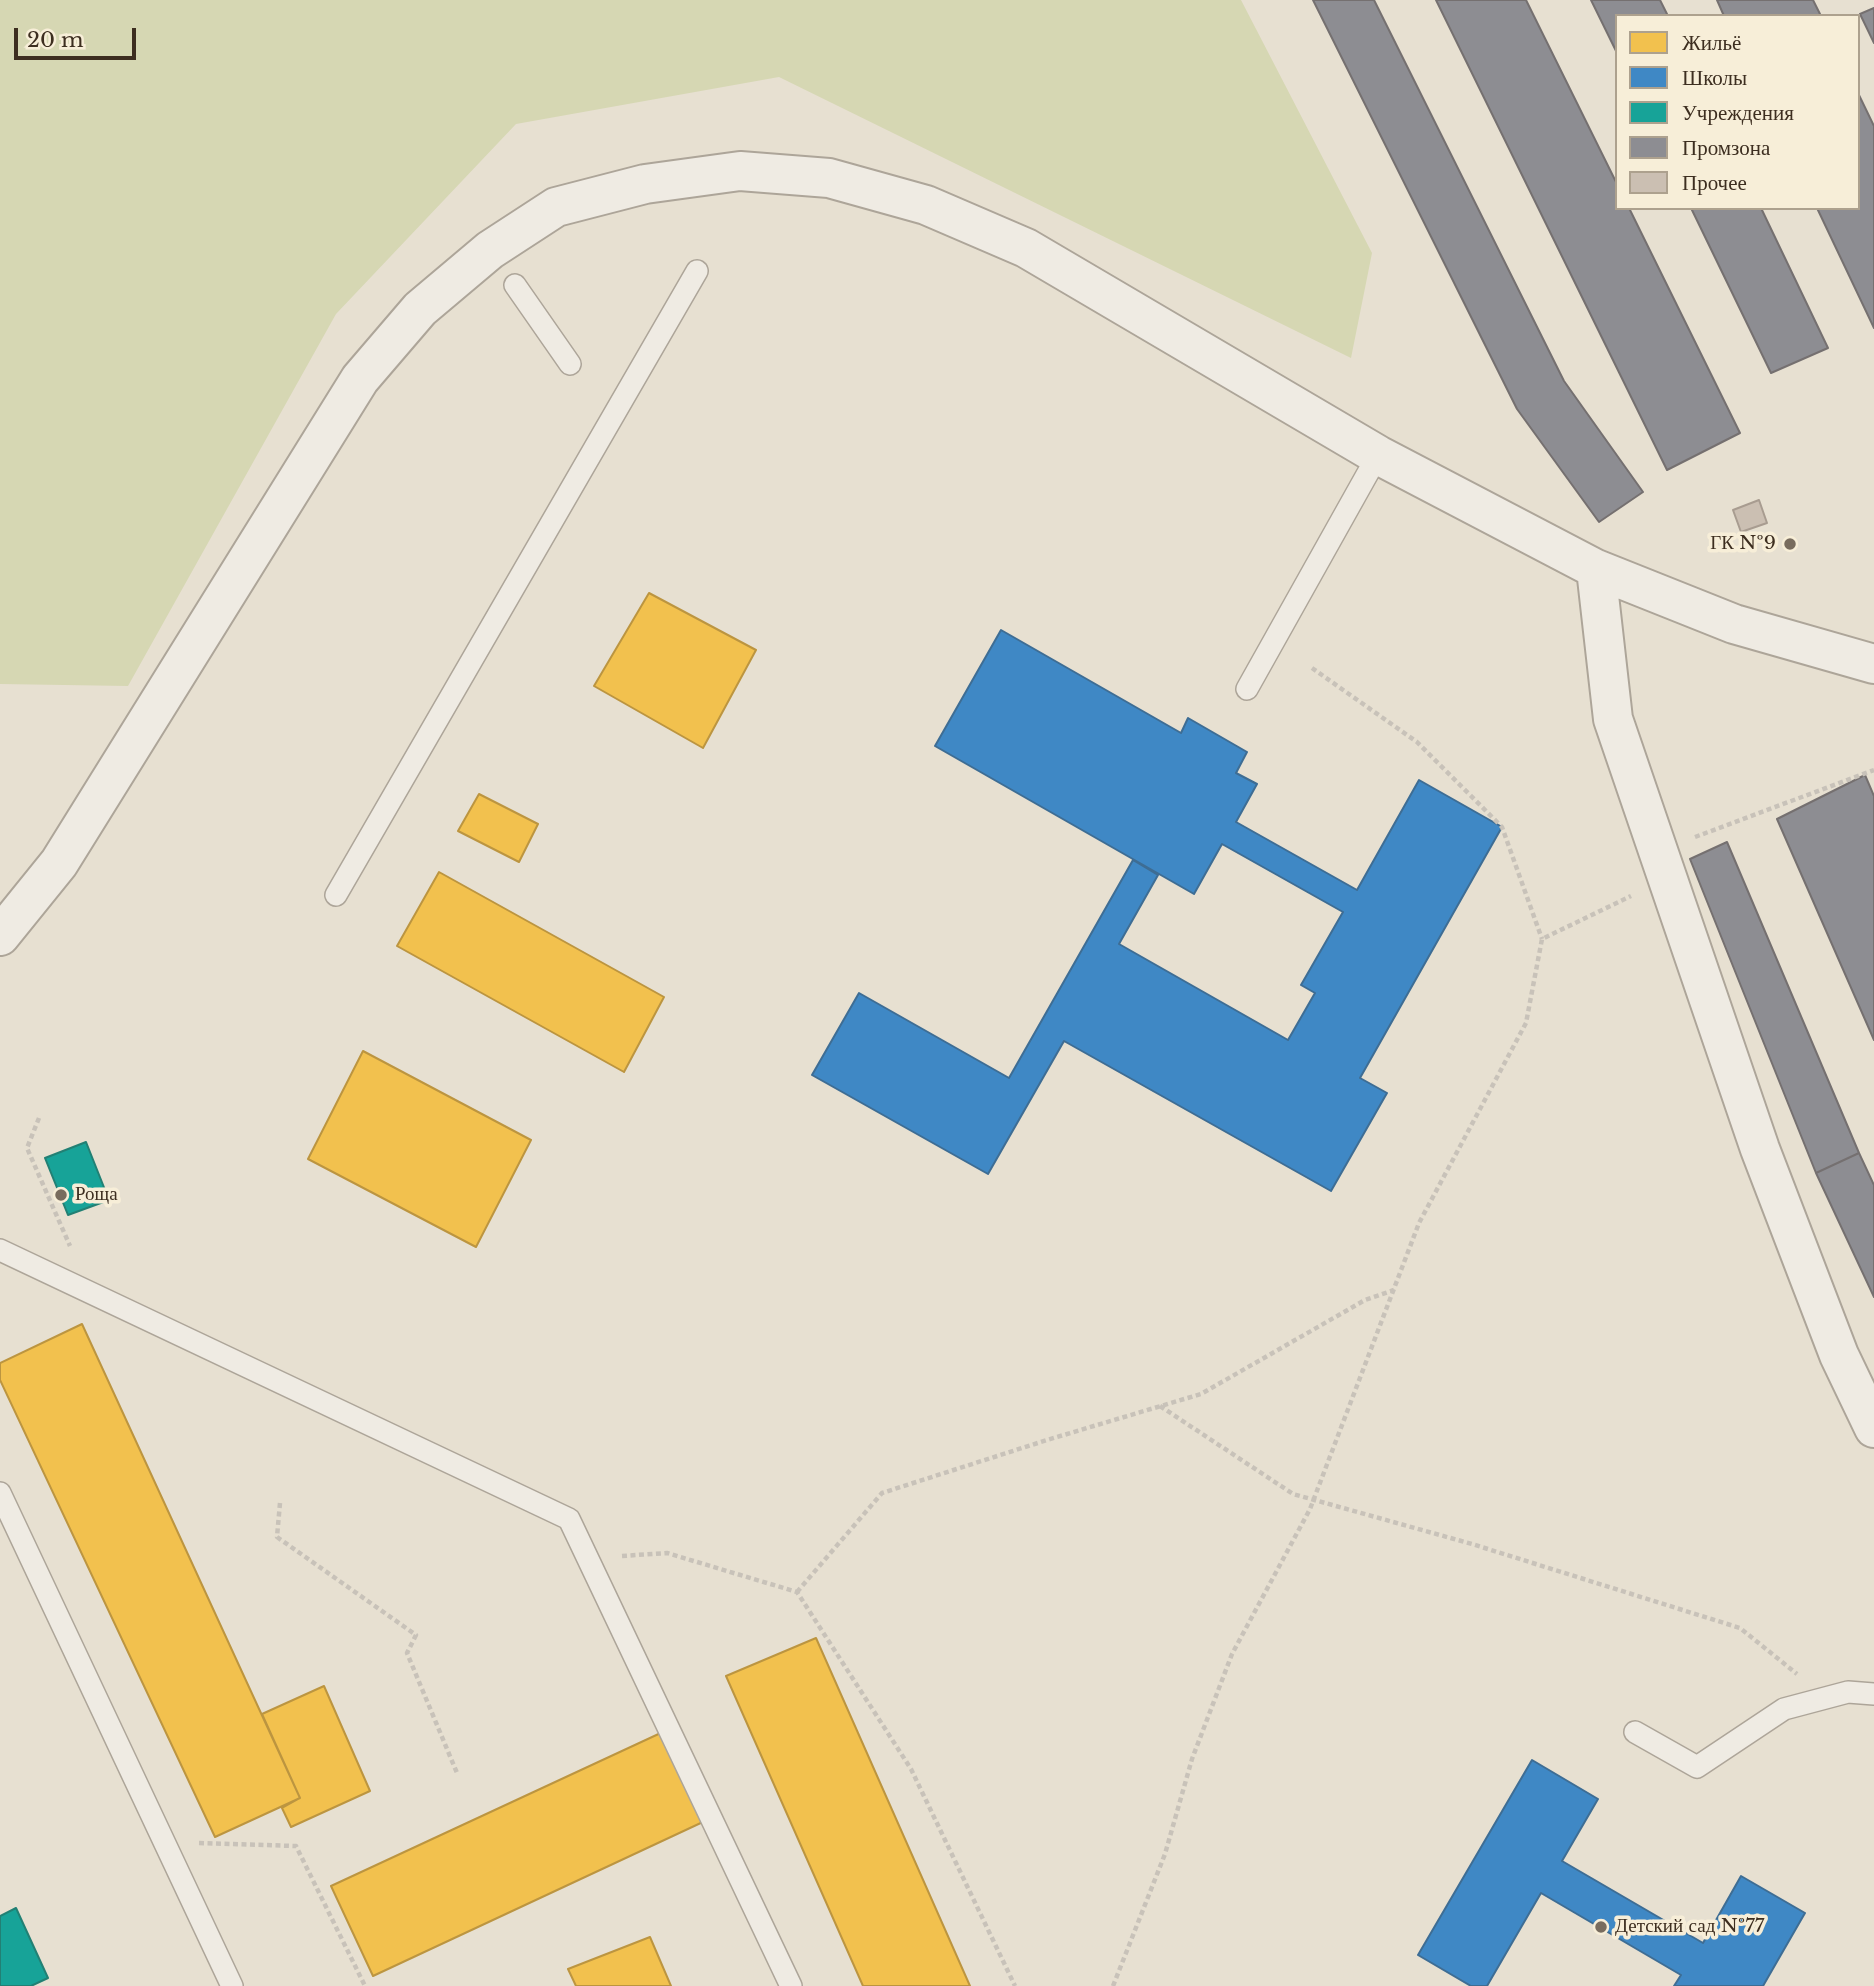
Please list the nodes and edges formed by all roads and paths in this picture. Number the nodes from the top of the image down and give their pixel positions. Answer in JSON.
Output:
{"nodes":[{"id":1,"x":698,"y":271,"type":"dead end"},
{"id":2,"x":515,"y":285,"type":"dead end"},
{"id":3,"x":570,"y":364,"type":"dead end"},
{"id":4,"x":1378,"y":454,"type":"junction"},
{"id":5,"x":1596,"y":569,"type":"junction"},
{"id":6,"x":1874,"y":664,"type":"edge"},
{"id":7,"x":1312,"y":668,"type":"dead end"},
{"id":8,"x":1247,"y":689,"type":"dead end"},
{"id":9,"x":1874,"y":769,"type":"edge"},
{"id":10,"x":1658,"y":851,"type":"junction"},
{"id":11,"x":336,"y":895,"type":"dead end"},
{"id":12,"x":1634,"y":895,"type":"dead end"},
{"id":13,"x":0,"y":936,"type":"edge"},
{"id":14,"x":1542,"y":939,"type":"junction"},
{"id":15,"x":39,"y":1118,"type":"dead end"},
{"id":16,"x":0,"y":1250,"type":"edge"},
{"id":17,"x":1394,"y":1290,"type":"junction"},
{"id":18,"x":92,"y":1294,"type":"junction"},
{"id":19,"x":1160,"y":1406,"type":"junction"},
{"id":20,"x":1874,"y":1428,"type":"edge"},
{"id":21,"x":0,"y":1493,"type":"edge"},
{"id":22,"x":1313,"y":1499,"type":"junction"},
{"id":23,"x":279,"y":1503,"type":"dead end"},
{"id":24,"x":588,"y":1559,"type":"junction"},
{"id":25,"x":797,"y":1592,"type":"junction"},
{"id":26,"x":1874,"y":1694,"type":"edge"},
{"id":27,"x":1827,"y":1698,"type":"junction"},
{"id":28,"x":1635,"y":1732,"type":"dead end"},
{"id":29,"x":457,"y":1773,"type":"dead end"},
{"id":30,"x":190,"y":1842,"type":"dead end"},
{"id":31,"x":232,"y":1986,"type":"edge"},
{"id":32,"x":365,"y":1986,"type":"edge"},
{"id":33,"x":791,"y":1986,"type":"edge"},
{"id":34,"x":1015,"y":1986,"type":"edge"},
{"id":35,"x":1113,"y":1986,"type":"edge"}],
"edges":[{"from":1,"to":11,"type":"lane"},
{"from":2,"to":3,"type":"lane"},
{"from":4,"to":5,"type":"street"},
{"from":4,"to":8,"type":"lane"},
{"from":4,"to":13,"type":"street"},
{"from":5,"to":6,"type":"street"},
{"from":5,"to":10,"type":"street"},
{"from":7,"to":14,"type":"path"},
{"from":9,"to":10,"type":"path"},
{"from":10,"to":20,"type":"street"},
{"from":12,"to":14,"type":"path"},
{"from":14,"to":17,"type":"path"},
{"from":15,"to":18,"type":"path"},
{"from":16,"to":18,"type":"lane"},
{"from":17,"to":19,"type":"path"},
{"from":17,"to":22,"type":"path"},
{"from":18,"to":24,"type":"lane"},
{"from":19,"to":22,"type":"path"},
{"from":19,"to":25,"type":"path"},
{"from":21,"to":31,"type":"lane"},
{"from":22,"to":27,"type":"path"},
{"from":22,"to":35,"type":"path"},
{"from":23,"to":29,"type":"path"},
{"from":24,"to":25,"type":"path"},
{"from":24,"to":33,"type":"lane"},
{"from":25,"to":34,"type":"path"},
{"from":26,"to":27,"type":"lane"},
{"from":27,"to":28,"type":"lane"},
{"from":30,"to":32,"type":"path"}]}
